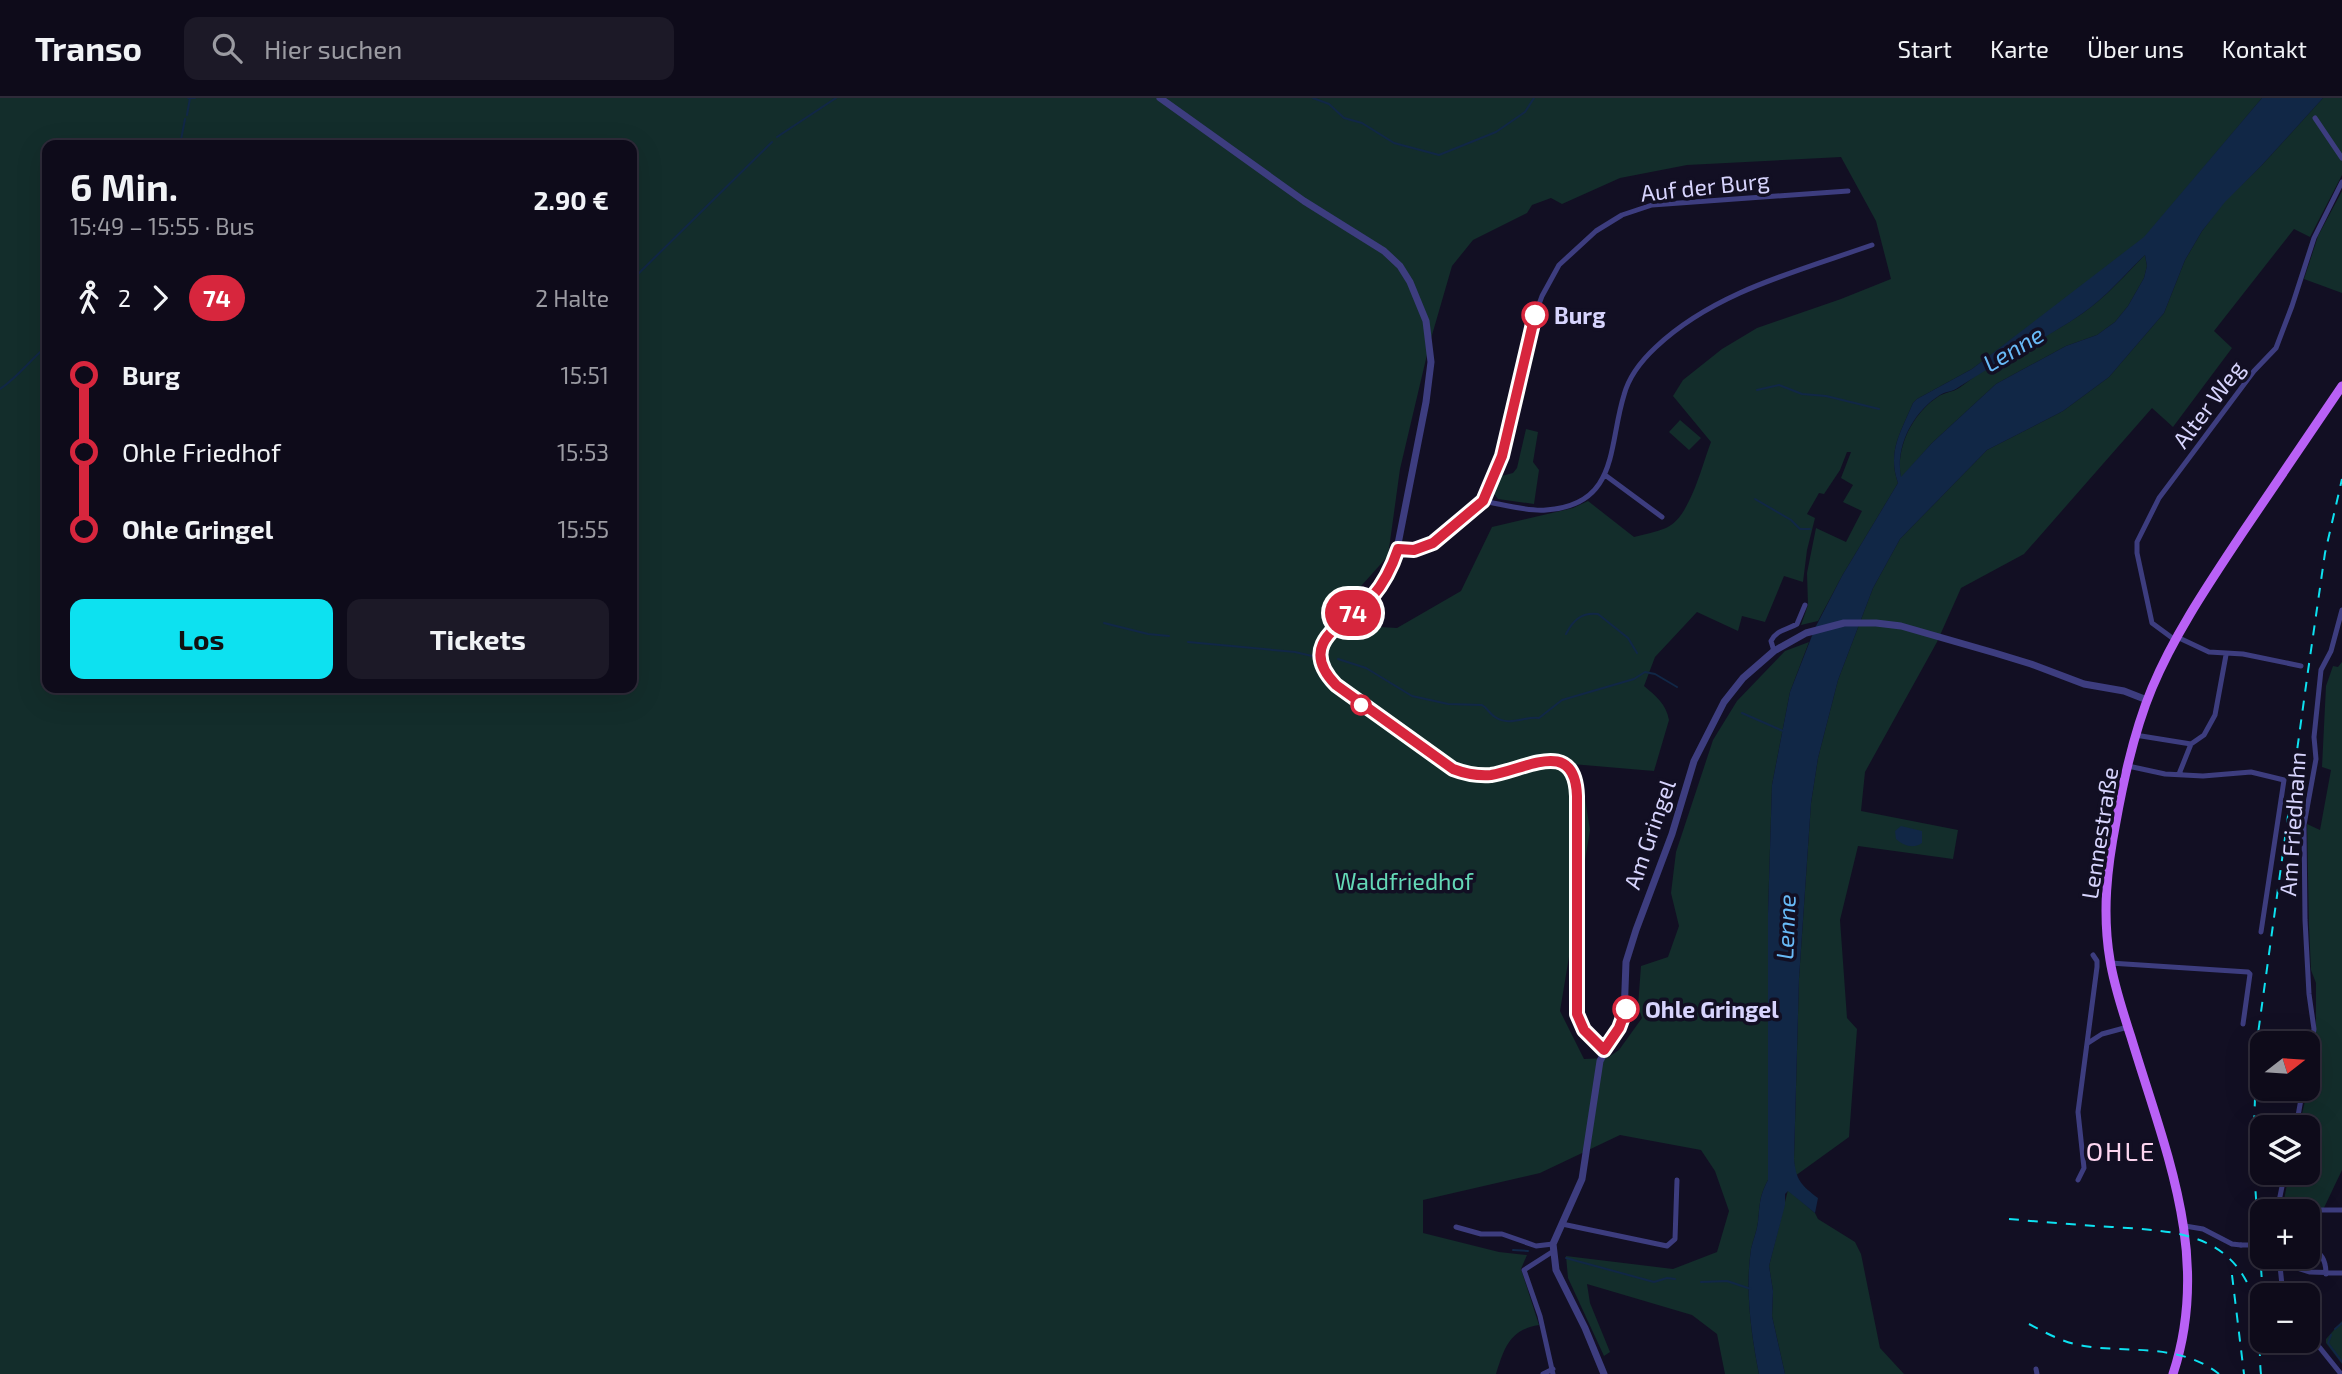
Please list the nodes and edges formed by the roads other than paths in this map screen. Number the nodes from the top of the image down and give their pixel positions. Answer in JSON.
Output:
{"nodes":[{"id":1,"x":1160,"y":98,"type":"edge"},
{"id":2,"x":2315,"y":117,"type":"dead end"},
{"id":3,"x":2342,"y":158,"type":"edge"},
{"id":4,"x":2342,"y":182,"type":"edge"},
{"id":5,"x":1848,"y":191,"type":"dead end"},
{"id":6,"x":1872,"y":245,"type":"dead end"},
{"id":7,"x":2342,"y":386,"type":"edge"},
{"id":8,"x":1605,"y":475,"type":"junction"},
{"id":9,"x":1483,"y":501,"type":"junction"},
{"id":10,"x":1662,"y":517,"type":"dead end"},
{"id":11,"x":1398,"y":549,"type":"junction"},
{"id":12,"x":1805,"y":604,"type":"dead end"},
{"id":13,"x":2342,"y":610,"type":"edge"},
{"id":14,"x":2176,"y":638,"type":"junction"},
{"id":15,"x":1774,"y":651,"type":"junction"},
{"id":16,"x":2226,"y":654,"type":"junction"},
{"id":17,"x":2301,"y":666,"type":"dead end"},
{"id":18,"x":2147,"y":700,"type":"junction"},
{"id":19,"x":2135,"y":735,"type":"junction"},
{"id":20,"x":2191,"y":744,"type":"junction"},
{"id":21,"x":2128,"y":766,"type":"junction"},
{"id":22,"x":2179,"y":774,"type":"junction"},
{"id":23,"x":2261,"y":932,"type":"dead end"},
{"id":24,"x":2093,"y":955,"type":"dead end"},
{"id":25,"x":2110,"y":963,"type":"junction"},
{"id":26,"x":2243,"y":1024,"type":"dead end"},
{"id":27,"x":2128,"y":1027,"type":"junction"},
{"id":28,"x":2314,"y":1031,"type":"edge"},
{"id":29,"x":2088,"y":1043,"type":"junction"},
{"id":30,"x":1604,"y":1050,"type":"junction"},
{"id":31,"x":1677,"y":1180,"type":"dead end"},
{"id":32,"x":2078,"y":1180,"type":"dead end"},
{"id":33,"x":2320,"y":1210,"type":"edge"},
{"id":34,"x":2342,"y":1210,"type":"edge"},
{"id":35,"x":1562,"y":1224,"type":"junction"},
{"id":36,"x":2185,"y":1226,"type":"junction"},
{"id":37,"x":1456,"y":1227,"type":"dead end"},
{"id":38,"x":2250,"y":1245,"type":"edge"},
{"id":39,"x":1553,"y":1248,"type":"junction"},
{"id":40,"x":2320,"y":1254,"type":"edge"},
{"id":41,"x":2302,"y":1269,"type":"edge"},
{"id":42,"x":2342,"y":1273,"type":"edge"},
{"id":43,"x":2326,"y":1274,"type":"junction"},
{"id":44,"x":2320,"y":1348,"type":"edge"},
{"id":45,"x":1553,"y":1371,"type":"edge"},
{"id":46,"x":1543,"y":1374,"type":"edge"},
{"id":47,"x":1604,"y":1374,"type":"edge"},
{"id":48,"x":2173,"y":1374,"type":"edge"},
{"id":49,"x":2341,"y":1374,"type":"edge"}],
"edges":[{"from":1,"to":11,"type":"street"},
{"from":2,"to":3,"type":"street"},
{"from":4,"to":14,"type":"street","name":"Alter Weg"},
{"from":5,"to":9,"type":"street","name":"Auf der Burg"},
{"from":6,"to":8,"type":"street"},
{"from":7,"to":14,"type":"main road","name":"Lennestraße"},
{"from":8,"to":9,"type":"street"},
{"from":8,"to":10,"type":"street"},
{"from":9,"to":11,"type":"street","name":"Auf der Burg"},
{"from":11,"to":30,"type":"street"},
{"from":12,"to":15,"type":"street"},
{"from":13,"to":28,"type":"street","name":"Am Friedhahn"},
{"from":14,"to":16,"type":"street","name":"Alter Weg"},
{"from":14,"to":18,"type":"main road","name":"Lennestraße"},
{"from":15,"to":18,"type":"street","name":"Am Gringel"},
{"from":15,"to":30,"type":"street","name":"Am Gringel"},
{"from":16,"to":17,"type":"street","name":"Alter Weg"},
{"from":16,"to":20,"type":"street"},
{"from":18,"to":19,"type":"main road","name":"Lennestraße"},
{"from":19,"to":20,"type":"street"},
{"from":19,"to":21,"type":"main road","name":"Lennestraße"},
{"from":20,"to":22,"type":"street"},
{"from":21,"to":22,"type":"street"},
{"from":21,"to":25,"type":"main road","name":"Lennestraße"},
{"from":22,"to":23,"type":"street"},
{"from":24,"to":29,"type":"street"},
{"from":25,"to":26,"type":"street"},
{"from":25,"to":27,"type":"main road","name":"Lennestraße"},
{"from":27,"to":29,"type":"street"},
{"from":27,"to":36,"type":"main road","name":"Lennestraße"},
{"from":29,"to":32,"type":"street"},
{"from":30,"to":35,"type":"street","name":"Am Gringel"},
{"from":31,"to":35,"type":"street"},
{"from":33,"to":34,"type":"street"},
{"from":35,"to":39,"type":"street","name":"Am Gringel"},
{"from":36,"to":38,"type":"street","bridge":true},
{"from":36,"to":48,"type":"main road","name":"Lennestraße"},
{"from":37,"to":39,"type":"street"},
{"from":39,"to":45,"type":"street"},
{"from":39,"to":47,"type":"street"},
{"from":40,"to":43,"type":"street"},
{"from":41,"to":43,"type":"street"},
{"from":42,"to":43,"type":"street"},
{"from":44,"to":49,"type":"street"},
{"from":45,"to":46,"type":"street"}]}
